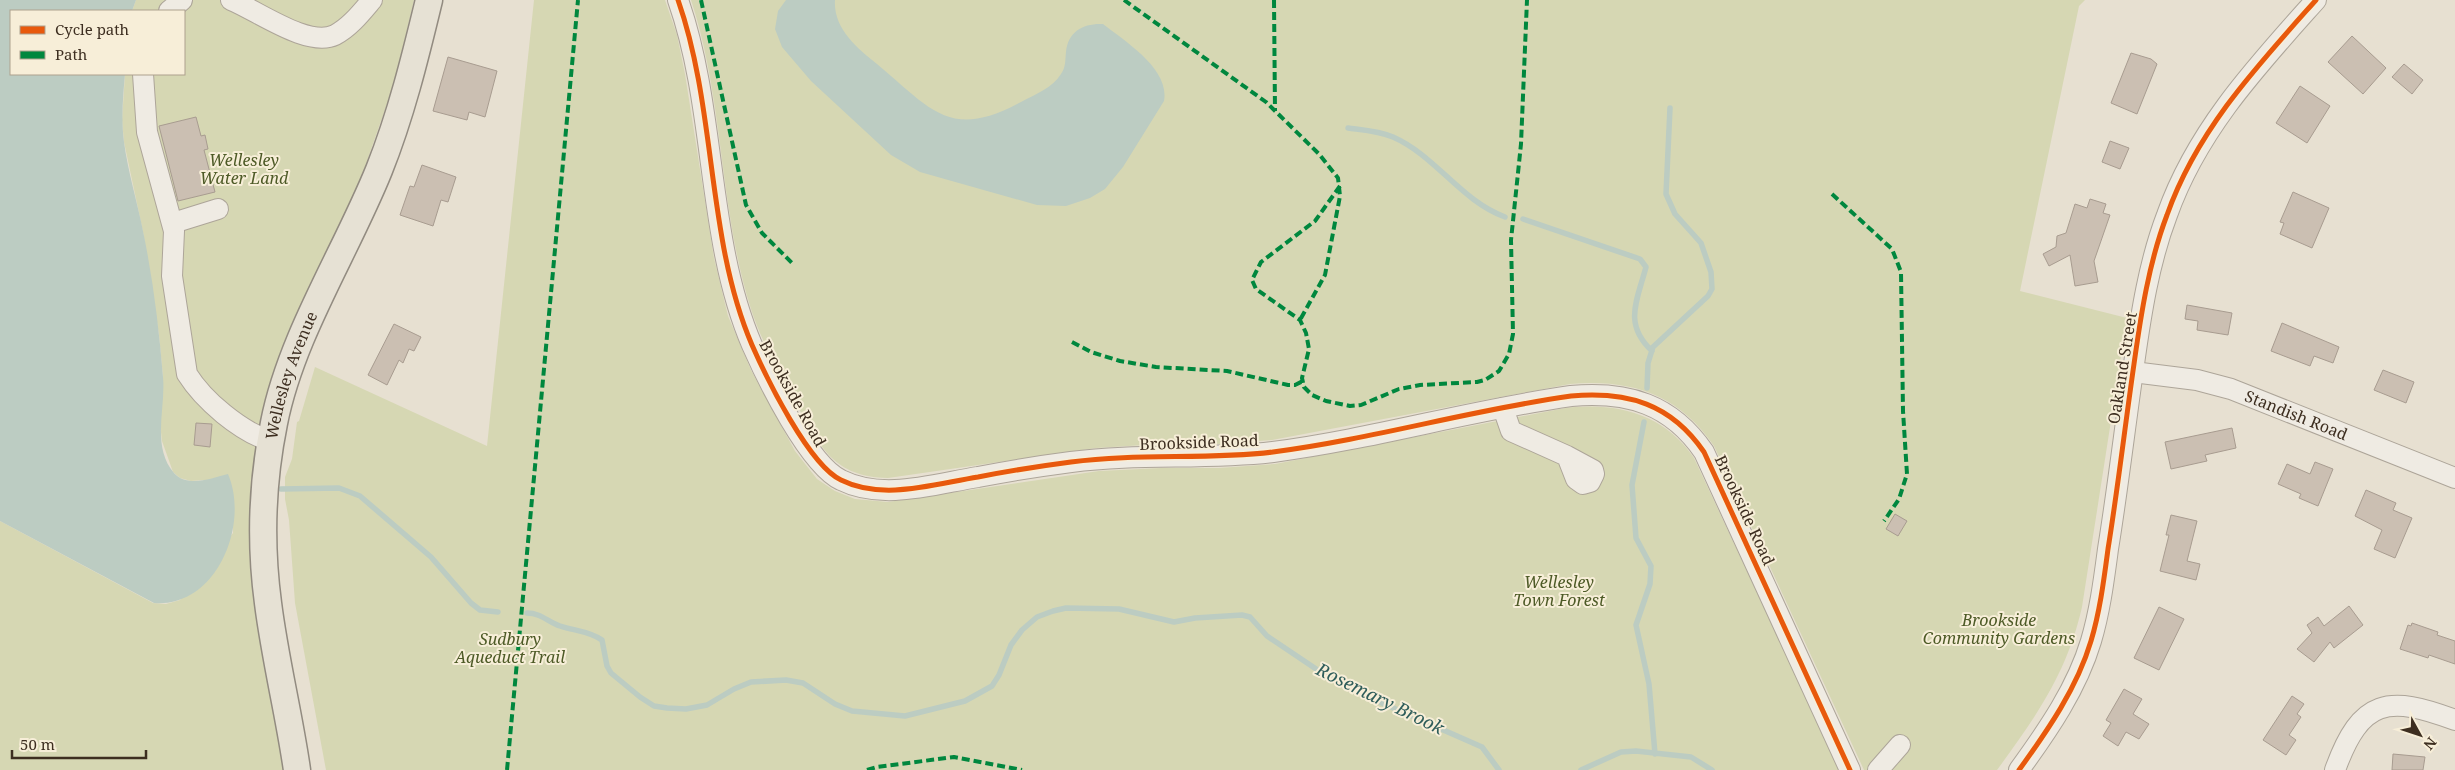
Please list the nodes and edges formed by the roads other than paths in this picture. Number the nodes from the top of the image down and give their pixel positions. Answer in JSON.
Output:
{"nodes":[{"id":1,"x":182,"y":0,"type":"edge"},
{"id":2,"x":231,"y":0,"type":"edge"},
{"id":3,"x":372,"y":0,"type":"edge"},
{"id":4,"x":428,"y":0,"type":"edge"},
{"id":5,"x":678,"y":0,"type":"edge"},
{"id":6,"x":2316,"y":0,"type":"edge"},
{"id":7,"x":170,"y":10,"type":"edge"},
{"id":8,"x":143,"y":75,"type":"edge"},
{"id":9,"x":218,"y":209,"type":"dead end"},
{"id":10,"x":172,"y":223,"type":"junction"},
{"id":11,"x":2133,"y":372,"type":"junction"},
{"id":12,"x":1503,"y":408,"type":"junction"},
{"id":13,"x":270,"y":441,"type":"junction"},
{"id":14,"x":1567,"y":456,"type":"dead end"},
{"id":15,"x":2455,"y":478,"type":"edge"},
{"id":16,"x":2455,"y":720,"type":"edge"},
{"id":17,"x":1900,"y":745,"type":"dead end"},
{"id":18,"x":296,"y":770,"type":"edge"},
{"id":19,"x":1850,"y":770,"type":"edge"},
{"id":20,"x":1878,"y":770,"type":"edge"},
{"id":21,"x":2019,"y":770,"type":"edge"},
{"id":22,"x":2336,"y":770,"type":"edge"}],
"edges":[{"from":1,"to":7,"type":"street"},
{"from":2,"to":3,"type":"street"},
{"from":4,"to":13,"type":"main road","name":"Wellesley Avenue"},
{"from":5,"to":12,"type":"street","name":"Brookside Road"},
{"from":6,"to":11,"type":"street","name":"Oakland Street"},
{"from":8,"to":10,"type":"street"},
{"from":9,"to":10,"type":"street"},
{"from":10,"to":13,"type":"street"},
{"from":11,"to":15,"type":"street","name":"Standish Road"},
{"from":11,"to":21,"type":"street","name":"Oakland Street"},
{"from":12,"to":14,"type":"street"},
{"from":12,"to":19,"type":"street","name":"Brookside Road"},
{"from":13,"to":18,"type":"main road","name":"Wellesley Avenue"},
{"from":16,"to":22,"type":"street"},
{"from":17,"to":20,"type":"street"}]}
